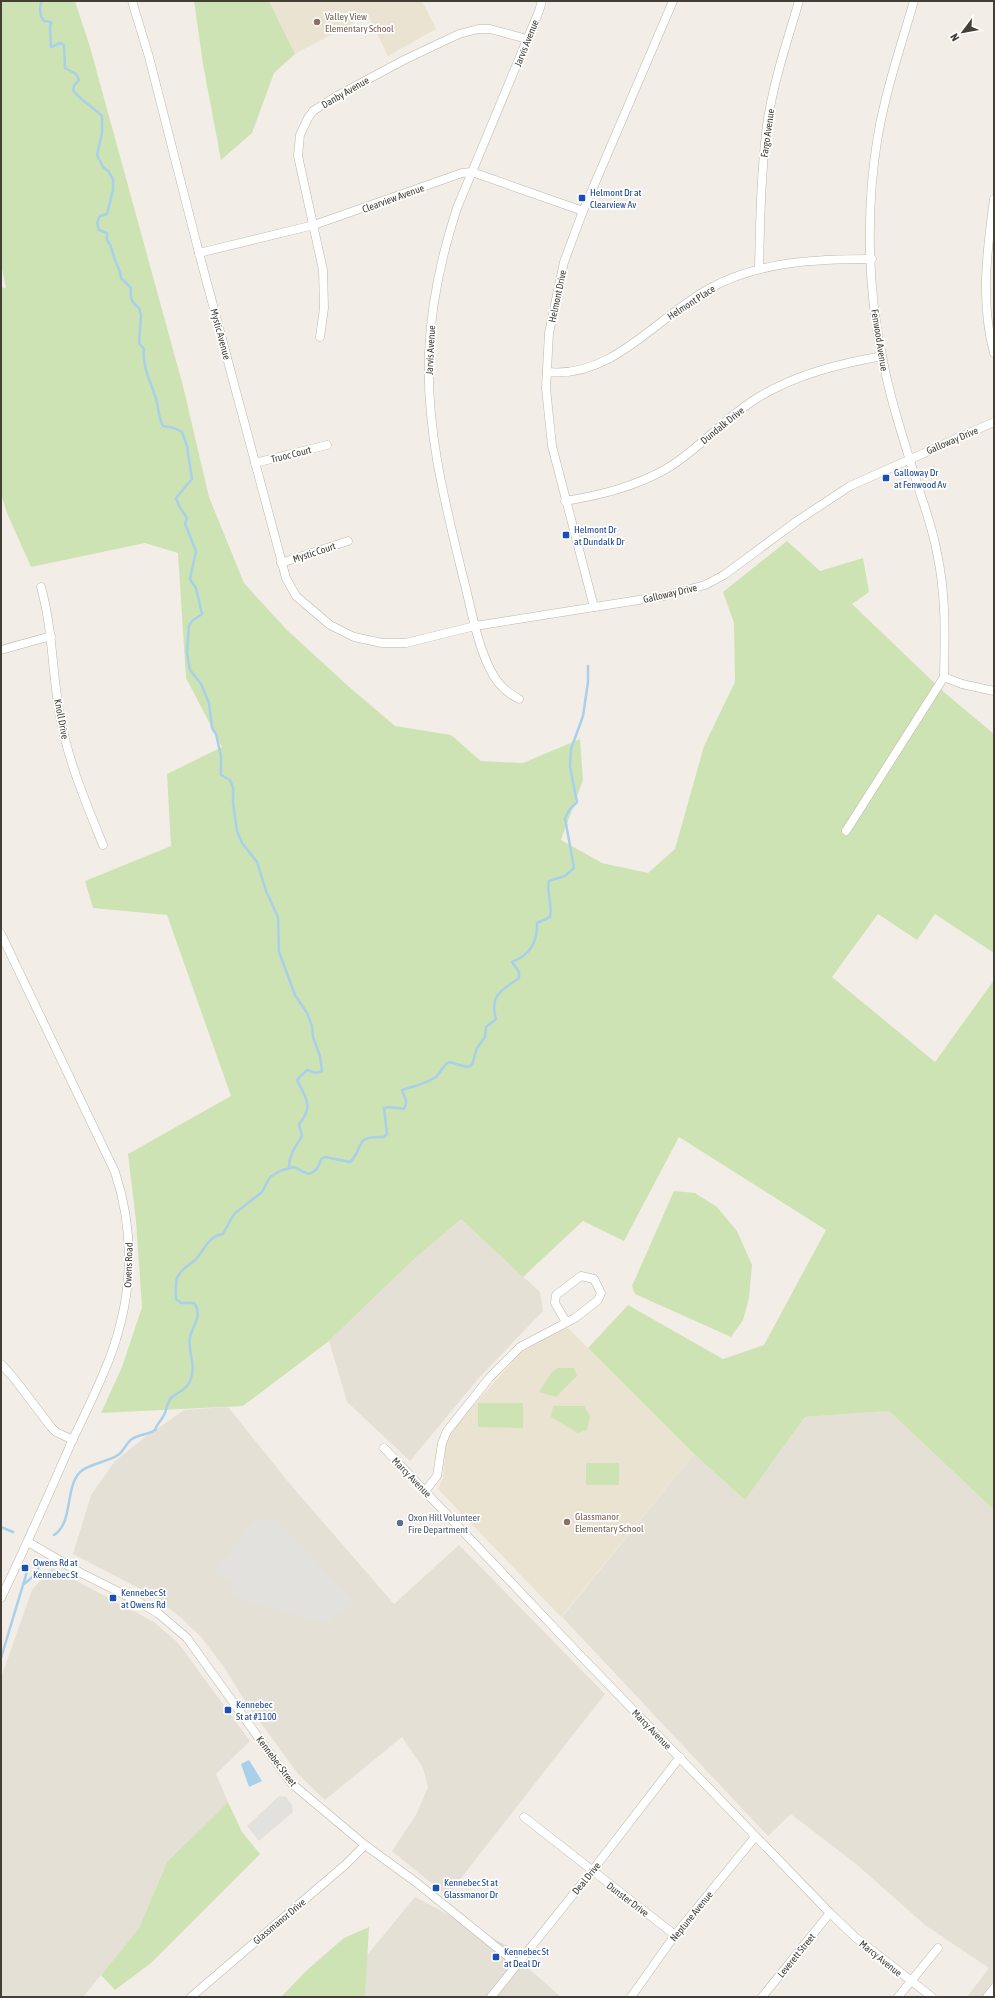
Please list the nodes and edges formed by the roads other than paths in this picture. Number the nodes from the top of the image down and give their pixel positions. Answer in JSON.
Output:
{"nodes":[{"id":1,"x":132,"y":1,"type":"edge"},
{"id":2,"x":542,"y":1,"type":"edge"},
{"id":3,"x":673,"y":1,"type":"edge"},
{"id":4,"x":799,"y":1,"type":"edge"},
{"id":5,"x":914,"y":1,"type":"edge"},
{"id":6,"x":527,"y":39,"type":"junction"},
{"id":7,"x":472,"y":172,"type":"junction"},
{"id":8,"x":994,"y":199,"type":"edge"},
{"id":9,"x":583,"y":212,"type":"junction"},
{"id":10,"x":314,"y":225,"type":"junction"},
{"id":11,"x":199,"y":253,"type":"junction"},
{"id":12,"x":872,"y":259,"type":"junction"},
{"id":13,"x":759,"y":269,"type":"junction"},
{"id":14,"x":320,"y":337,"type":"dead end"},
{"id":15,"x":994,"y":354,"type":"edge"},
{"id":16,"x":882,"y":356,"type":"junction"},
{"id":17,"x":547,"y":372,"type":"junction"},
{"id":18,"x":994,"y":422,"type":"edge"},
{"id":19,"x":326,"y":445,"type":"dead end"},
{"id":20,"x":909,"y":458,"type":"junction"},
{"id":21,"x":255,"y":463,"type":"junction"},
{"id":22,"x":566,"y":501,"type":"junction"},
{"id":23,"x":348,"y":541,"type":"dead end"},
{"id":24,"x":281,"y":563,"type":"junction"},
{"id":25,"x":42,"y":587,"type":"dead end"},
{"id":26,"x":594,"y":607,"type":"junction"},
{"id":27,"x":475,"y":626,"type":"junction"},
{"id":28,"x":51,"y":636,"type":"junction"},
{"id":29,"x":354,"y":637,"type":"joint"},
{"id":30,"x":1,"y":650,"type":"edge"},
{"id":31,"x":944,"y":677,"type":"junction"},
{"id":32,"x":994,"y":691,"type":"edge"},
{"id":33,"x":519,"y":699,"type":"dead end"},
{"id":34,"x":846,"y":832,"type":"dead end"},
{"id":35,"x":103,"y":845,"type":"dead end"},
{"id":36,"x":1,"y":934,"type":"edge"},
{"id":37,"x":566,"y":1322,"type":"junction"},
{"id":38,"x":1,"y":1364,"type":"edge"},
{"id":39,"x":73,"y":1440,"type":"junction"},
{"id":40,"x":384,"y":1448,"type":"dead end"},
{"id":41,"x":425,"y":1491,"type":"junction"},
{"id":42,"x":28,"y":1542,"type":"junction"},
{"id":43,"x":1,"y":1598,"type":"edge"},
{"id":44,"x":680,"y":1758,"type":"junction"},
{"id":45,"x":524,"y":1817,"type":"dead end"},
{"id":46,"x":755,"y":1837,"type":"junction"},
{"id":47,"x":365,"y":1845,"type":"junction"},
{"id":48,"x":592,"y":1872,"type":"junction"},
{"id":49,"x":830,"y":1913,"type":"junction"},
{"id":50,"x":675,"y":1935,"type":"junction"},
{"id":51,"x":938,"y":1948,"type":"dead end"},
{"id":52,"x":516,"y":1963,"type":"junction"},
{"id":53,"x":910,"y":1981,"type":"junction"},
{"id":54,"x":994,"y":1988,"type":"edge"},
{"id":55,"x":191,"y":1997,"type":"edge"},
{"id":56,"x":491,"y":1997,"type":"edge"},
{"id":57,"x":631,"y":1997,"type":"edge"},
{"id":58,"x":762,"y":1997,"type":"edge"},
{"id":59,"x":898,"y":1997,"type":"edge"},
{"id":60,"x":932,"y":1997,"type":"edge"},
{"id":61,"x":987,"y":1997,"type":"edge"}],
"edges":[{"from":1,"to":11,"type":"street","name":"Mystic Avenue"},
{"from":2,"to":6,"type":"street","name":"Jarvis Avenue"},
{"from":3,"to":9,"type":"street","name":"Helmont Drive"},
{"from":4,"to":13,"type":"street","name":"Fargo Avenue"},
{"from":5,"to":12,"type":"street","name":"Fenwood Avenue"},
{"from":6,"to":7,"type":"street","name":"Jarvis Avenue"},
{"from":6,"to":10,"type":"street","name":"Danby Avenue"},
{"from":7,"to":9,"type":"street"},
{"from":7,"to":10,"type":"street","name":"Clearview Avenue"},
{"from":7,"to":27,"type":"street","name":"Jarvis Avenue"},
{"from":8,"to":15,"type":"street"},
{"from":9,"to":17,"type":"street","name":"Helmont Drive"},
{"from":10,"to":11,"type":"street","name":"Clearview Avenue"},
{"from":10,"to":14,"type":"street","name":"Danby Avenue"},
{"from":11,"to":21,"type":"street","name":"Mystic Avenue"},
{"from":12,"to":13,"type":"street","name":"Helmont Place"},
{"from":12,"to":16,"type":"street","name":"Fenwood Avenue"},
{"from":13,"to":17,"type":"street","name":"Helmont Place"},
{"from":16,"to":20,"type":"street","name":"Fenwood Avenue"},
{"from":16,"to":22,"type":"street","name":"Dundalk Drive"},
{"from":17,"to":22,"type":"street","name":"Helmont Drive"},
{"from":18,"to":20,"type":"street","name":"Galloway Drive"},
{"from":19,"to":21,"type":"street","name":"Truoc Court"},
{"from":20,"to":26,"type":"street","name":"Galloway Drive"},
{"from":20,"to":31,"type":"street","name":"Fenwood Avenue"},
{"from":21,"to":24,"type":"street","name":"Mystic Avenue"},
{"from":22,"to":26,"type":"street","name":"Helmont Drive"},
{"from":23,"to":24,"type":"street","name":"Mystic Court"},
{"from":24,"to":29,"type":"street","name":"Mystic Avenue"},
{"from":25,"to":28,"type":"street","name":"Knoll Drive"},
{"from":26,"to":27,"type":"street","name":"Galloway Drive"},
{"from":27,"to":29,"type":"street","name":"Galloway Drive"},
{"from":27,"to":33,"type":"street","name":"Jarvis Avenue"},
{"from":28,"to":30,"type":"street"},
{"from":28,"to":35,"type":"street","name":"Knoll Drive"},
{"from":31,"to":32,"type":"street"},
{"from":31,"to":34,"type":"street"},
{"from":36,"to":39,"type":"street","name":"Owens Road"},
{"from":37,"to":37,"type":"street"},
{"from":37,"to":41,"type":"street"},
{"from":38,"to":39,"type":"street"},
{"from":39,"to":42,"type":"street","name":"Owens Road"},
{"from":40,"to":41,"type":"street","name":"Marcy Avenue"},
{"from":41,"to":44,"type":"street","name":"Marcy Avenue"},
{"from":42,"to":43,"type":"street","name":"Owens Road"},
{"from":42,"to":47,"type":"street","name":"Kennebec Street"},
{"from":44,"to":46,"type":"street","name":"Marcy Avenue"},
{"from":44,"to":48,"type":"street","name":"Deal Drive"},
{"from":45,"to":48,"type":"street","name":"Dunster Drive"},
{"from":46,"to":49,"type":"street","name":"Marcy Avenue"},
{"from":46,"to":50,"type":"street","name":"Neptune Avenue"},
{"from":47,"to":52,"type":"street","name":"Kennebec Street"},
{"from":47,"to":55,"type":"street","name":"Glassmanor Drive"},
{"from":48,"to":50,"type":"street","name":"Dunster Drive"},
{"from":48,"to":52,"type":"street","name":"Deal Drive"},
{"from":49,"to":53,"type":"street","name":"Marcy Avenue"},
{"from":49,"to":58,"type":"street","name":"Leverett Street"},
{"from":50,"to":57,"type":"street","name":"Neptune Avenue"},
{"from":51,"to":53,"type":"street"},
{"from":52,"to":56,"type":"street","name":"Deal Drive"},
{"from":53,"to":59,"type":"street"},
{"from":53,"to":60,"type":"street","name":"Marcy Avenue"},
{"from":54,"to":61,"type":"street"}]}
